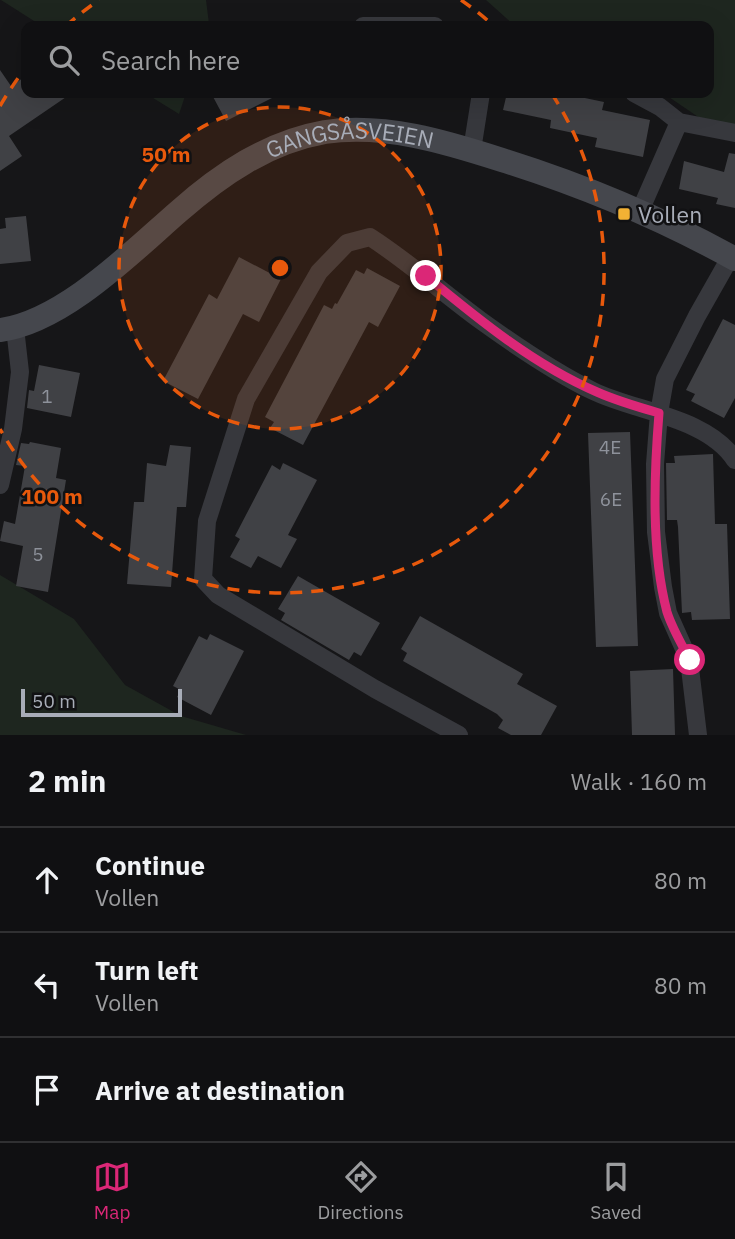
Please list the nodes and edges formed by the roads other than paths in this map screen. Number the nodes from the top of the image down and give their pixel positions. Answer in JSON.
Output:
{"nodes":[{"id":1,"x":480,"y":98,"type":"edge"},
{"id":2,"x":643,"y":98,"type":"edge"},
{"id":3,"x":679,"y":122,"type":"junction"},
{"id":4,"x":735,"y":133,"type":"edge"},
{"id":5,"x":472,"y":150,"type":"junction"},
{"id":6,"x":640,"y":211,"type":"junction"},
{"id":7,"x":733,"y":258,"type":"edge"},
{"id":8,"x":7,"y":329,"type":"edge"},
{"id":9,"x":659,"y":413,"type":"junction"},
{"id":10,"x":735,"y":460,"type":"edge"},
{"id":11,"x":0,"y":485,"type":"edge"},
{"id":12,"x":459,"y":735,"type":"edge"},
{"id":13,"x":698,"y":735,"type":"edge"}],
"edges":[{"from":1,"to":5,"type":"street"},
{"from":2,"to":3,"type":"street"},
{"from":3,"to":4,"type":"street"},
{"from":3,"to":6,"type":"street"},
{"from":5,"to":6,"type":"street","name":"GANGSÅSVEIEN"},
{"from":5,"to":8,"type":"street","name":"GANGSÅSVEIEN"},
{"from":6,"to":7,"type":"street","name":"GANGSÅSVEIEN"},
{"from":7,"to":9,"type":"street"},
{"from":8,"to":11,"type":"street"},
{"from":9,"to":10,"type":"street"},
{"from":9,"to":12,"type":"street"},
{"from":9,"to":13,"type":"street"}]}
